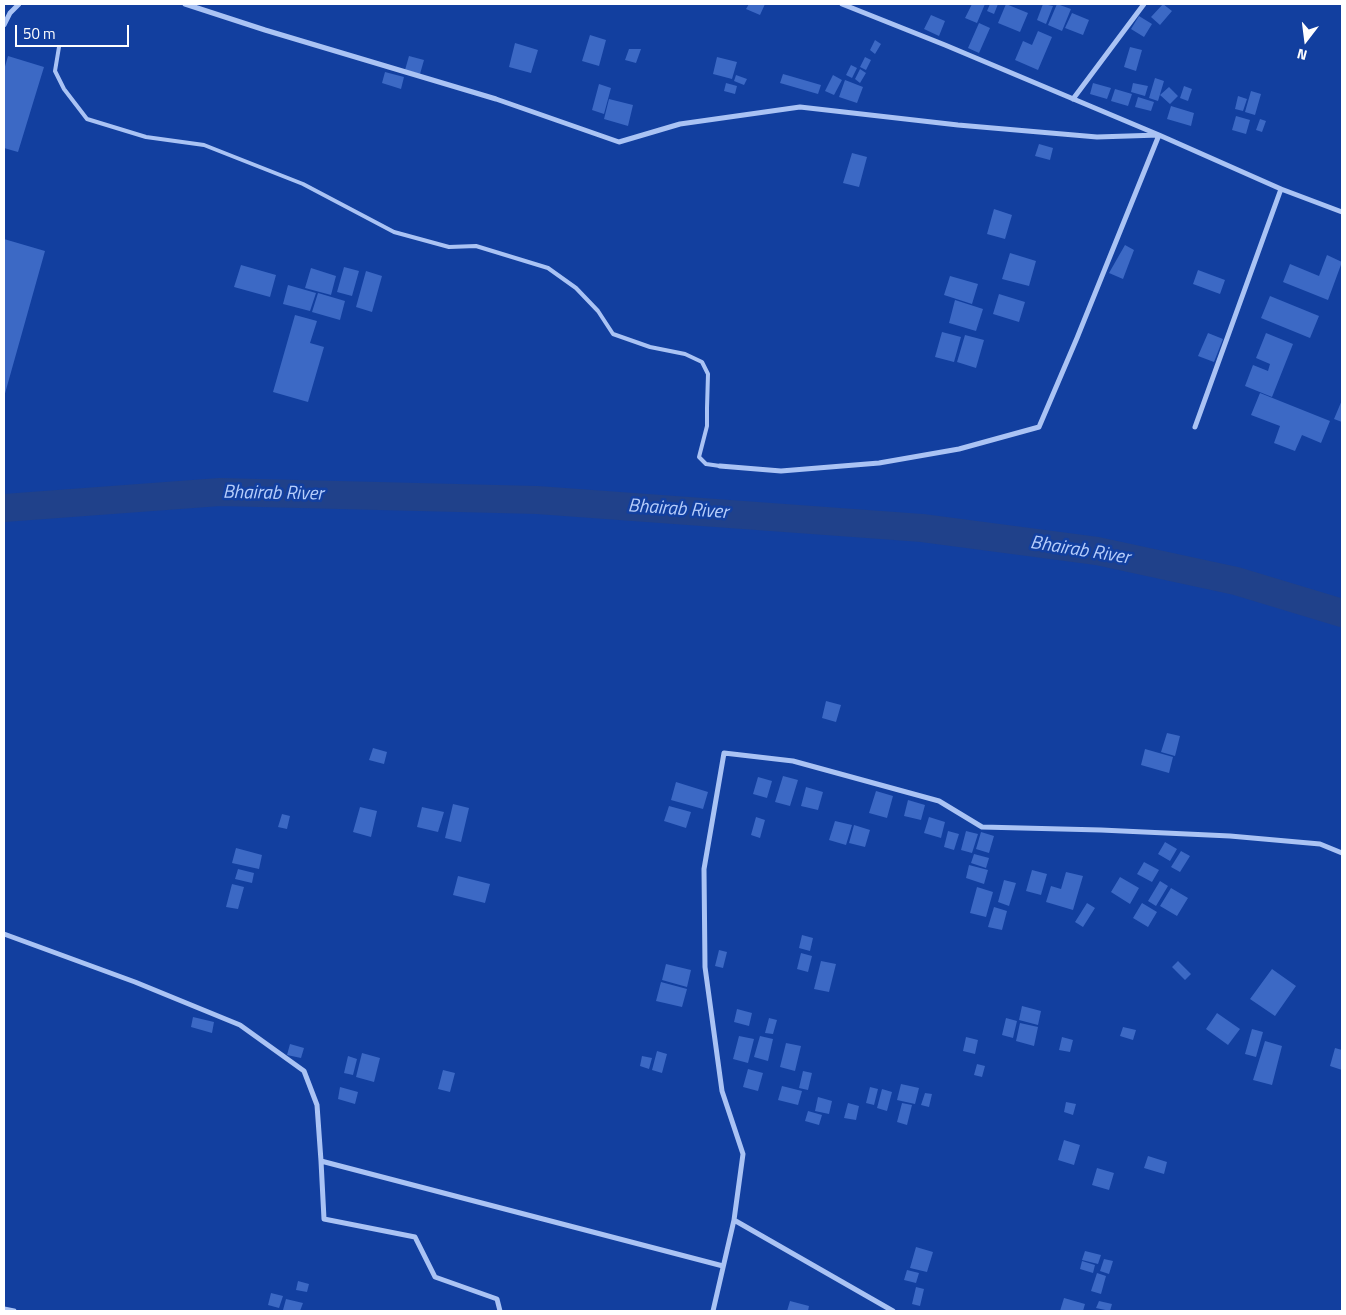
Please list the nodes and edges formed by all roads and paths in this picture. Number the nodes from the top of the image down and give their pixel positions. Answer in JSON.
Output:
{"nodes":[{"id":1,"x":19,"y":4,"type":"edge"},
{"id":2,"x":185,"y":4,"type":"edge"},
{"id":3,"x":842,"y":4,"type":"edge"},
{"id":4,"x":1144,"y":4,"type":"edge"},
{"id":5,"x":4,"y":25,"type":"edge"},
{"id":6,"x":59,"y":47,"type":"dead end"},
{"id":7,"x":1073,"y":99,"type":"junction"},
{"id":8,"x":1160,"y":136,"type":"junction"},
{"id":9,"x":1281,"y":189,"type":"junction"},
{"id":10,"x":1342,"y":212,"type":"edge"},
{"id":11,"x":1195,"y":427,"type":"dead end"},
{"id":12,"x":720,"y":466,"type":"joint"},
{"id":13,"x":1342,"y":853,"type":"edge"},
{"id":14,"x":4,"y":934,"type":"edge"},
{"id":15,"x":321,"y":1161,"type":"junction"},
{"id":16,"x":734,"y":1220,"type":"junction"},
{"id":17,"x":723,"y":1266,"type":"junction"},
{"id":18,"x":4,"y":1309,"type":"edge"},
{"id":19,"x":14,"y":1311,"type":"edge"},
{"id":20,"x":500,"y":1311,"type":"edge"},
{"id":21,"x":713,"y":1311,"type":"edge"},
{"id":22,"x":893,"y":1311,"type":"edge"}],
"edges":[{"from":1,"to":5,"type":"street"},
{"from":2,"to":8,"type":"street"},
{"from":3,"to":7,"type":"street"},
{"from":4,"to":7,"type":"street"},
{"from":6,"to":12,"type":"lane"},
{"from":7,"to":8,"type":"street"},
{"from":8,"to":9,"type":"street"},
{"from":8,"to":12,"type":"street"},
{"from":9,"to":10,"type":"street"},
{"from":9,"to":11,"type":"street"},
{"from":13,"to":16,"type":"street"},
{"from":14,"to":15,"type":"street"},
{"from":15,"to":17,"type":"street"},
{"from":15,"to":20,"type":"street"},
{"from":16,"to":17,"type":"street"},
{"from":16,"to":22,"type":"street"},
{"from":17,"to":21,"type":"street"},
{"from":18,"to":19,"type":"street"}]}
